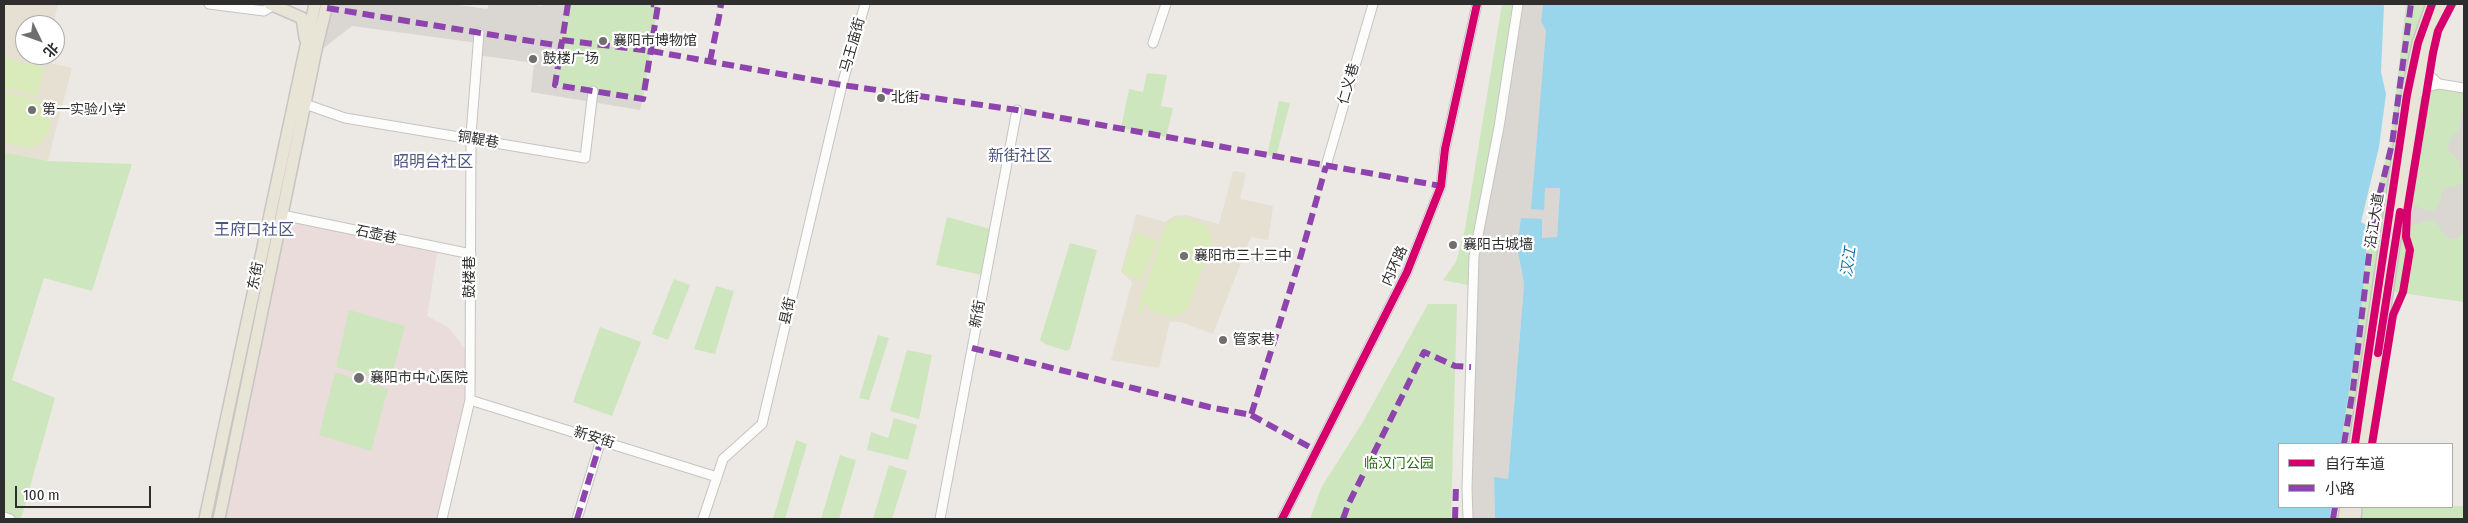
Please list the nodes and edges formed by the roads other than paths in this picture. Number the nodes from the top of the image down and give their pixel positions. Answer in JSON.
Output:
{"nodes":[{"id":1,"x":209,"y":4,"type":"edge"},
{"id":2,"x":273,"y":4,"type":"edge"},
{"id":3,"x":865,"y":4,"type":"edge"},
{"id":4,"x":1166,"y":4,"type":"edge"},
{"id":5,"x":1373,"y":4,"type":"edge"},
{"id":6,"x":1477,"y":4,"type":"edge"},
{"id":7,"x":1518,"y":4,"type":"edge"},
{"id":8,"x":2432,"y":4,"type":"edge"},
{"id":9,"x":2444,"y":4,"type":"edge"},
{"id":10,"x":320,"y":8,"type":"edge"},
{"id":11,"x":479,"y":32,"type":"dead end"},
{"id":12,"x":1153,"y":43,"type":"dead end"},
{"id":13,"x":305,"y":44,"type":"junction"},
{"id":14,"x":2424,"y":58,"type":"junction"},
{"id":15,"x":2440,"y":84,"type":"junction"},
{"id":16,"x":842,"y":86,"type":"joint"},
{"id":17,"x":2464,"y":88,"type":"edge"},
{"id":18,"x":593,"y":91,"type":"dead end"},
{"id":19,"x":2416,"y":94,"type":"junction"},
{"id":20,"x":305,"y":104,"type":"junction"},
{"id":21,"x":1017,"y":110,"type":"dead end"},
{"id":22,"x":471,"y":139,"type":"junction"},
{"id":23,"x":1326,"y":166,"type":"dead end"},
{"id":24,"x":282,"y":215,"type":"junction"},
{"id":25,"x":470,"y":254,"type":"junction"},
{"id":26,"x":470,"y":400,"type":"junction"},
{"id":27,"x":601,"y":440,"type":"junction"},
{"id":28,"x":2355,"y":443,"type":"edge"},
{"id":29,"x":2365,"y":443,"type":"edge"},
{"id":30,"x":717,"y":476,"type":"junction"},
{"id":31,"x":4,"y":517,"type":"edge"},
{"id":32,"x":10,"y":519,"type":"edge"},
{"id":33,"x":205,"y":519,"type":"edge"},
{"id":34,"x":219,"y":519,"type":"edge"},
{"id":35,"x":442,"y":519,"type":"edge"},
{"id":36,"x":577,"y":519,"type":"edge"},
{"id":37,"x":703,"y":519,"type":"edge"},
{"id":38,"x":940,"y":519,"type":"edge"},
{"id":39,"x":1282,"y":519,"type":"edge"},
{"id":40,"x":1468,"y":519,"type":"edge"}],
"edges":[{"from":1,"to":2,"type":"street"},
{"from":2,"to":10,"type":"main road"},
{"from":2,"to":13,"type":"main road"},
{"from":3,"to":16,"type":"street","name":"马王庙街"},
{"from":4,"to":12,"type":"street"},
{"from":5,"to":23,"type":"street","name":"仁义巷"},
{"from":6,"to":39,"type":"street","name":"内环路"},
{"from":7,"to":40,"type":"street"},
{"from":8,"to":28,"type":"main road","name":"沿江大道"},
{"from":9,"to":14,"type":"main road","name":"沿江大道"},
{"from":10,"to":13,"type":"main road","name":"东街"},
{"from":10,"to":20,"type":"main road","name":"东街"},
{"from":11,"to":22,"type":"street","name":"鼓楼巷"},
{"from":13,"to":33,"type":"main road","name":"东街"},
{"from":14,"to":15,"type":"street"},
{"from":14,"to":19,"type":"main road","name":"沿江大道"},
{"from":15,"to":17,"type":"street"},
{"from":15,"to":19,"type":"street"},
{"from":16,"to":30,"type":"street","name":"县街"},
{"from":18,"to":22,"type":"street","name":"铜鞮巷"},
{"from":19,"to":29,"type":"main road","name":"沿江大道"},
{"from":20,"to":22,"type":"street","name":"铜鞮巷"},
{"from":20,"to":24,"type":"main road","name":"东街"},
{"from":21,"to":38,"type":"street","name":"新街"},
{"from":22,"to":25,"type":"street","name":"鼓楼巷"},
{"from":24,"to":25,"type":"street","name":"石壶巷"},
{"from":24,"to":34,"type":"main road","name":"东街"},
{"from":25,"to":26,"type":"street","name":"鼓楼巷"},
{"from":26,"to":27,"type":"street","name":"新安街"},
{"from":26,"to":35,"type":"street","name":"鼓楼巷"},
{"from":27,"to":30,"type":"street","name":"新安街"},
{"from":27,"to":36,"type":"street"},
{"from":30,"to":37,"type":"street","name":"县街"},
{"from":31,"to":32,"type":"street"}]}
